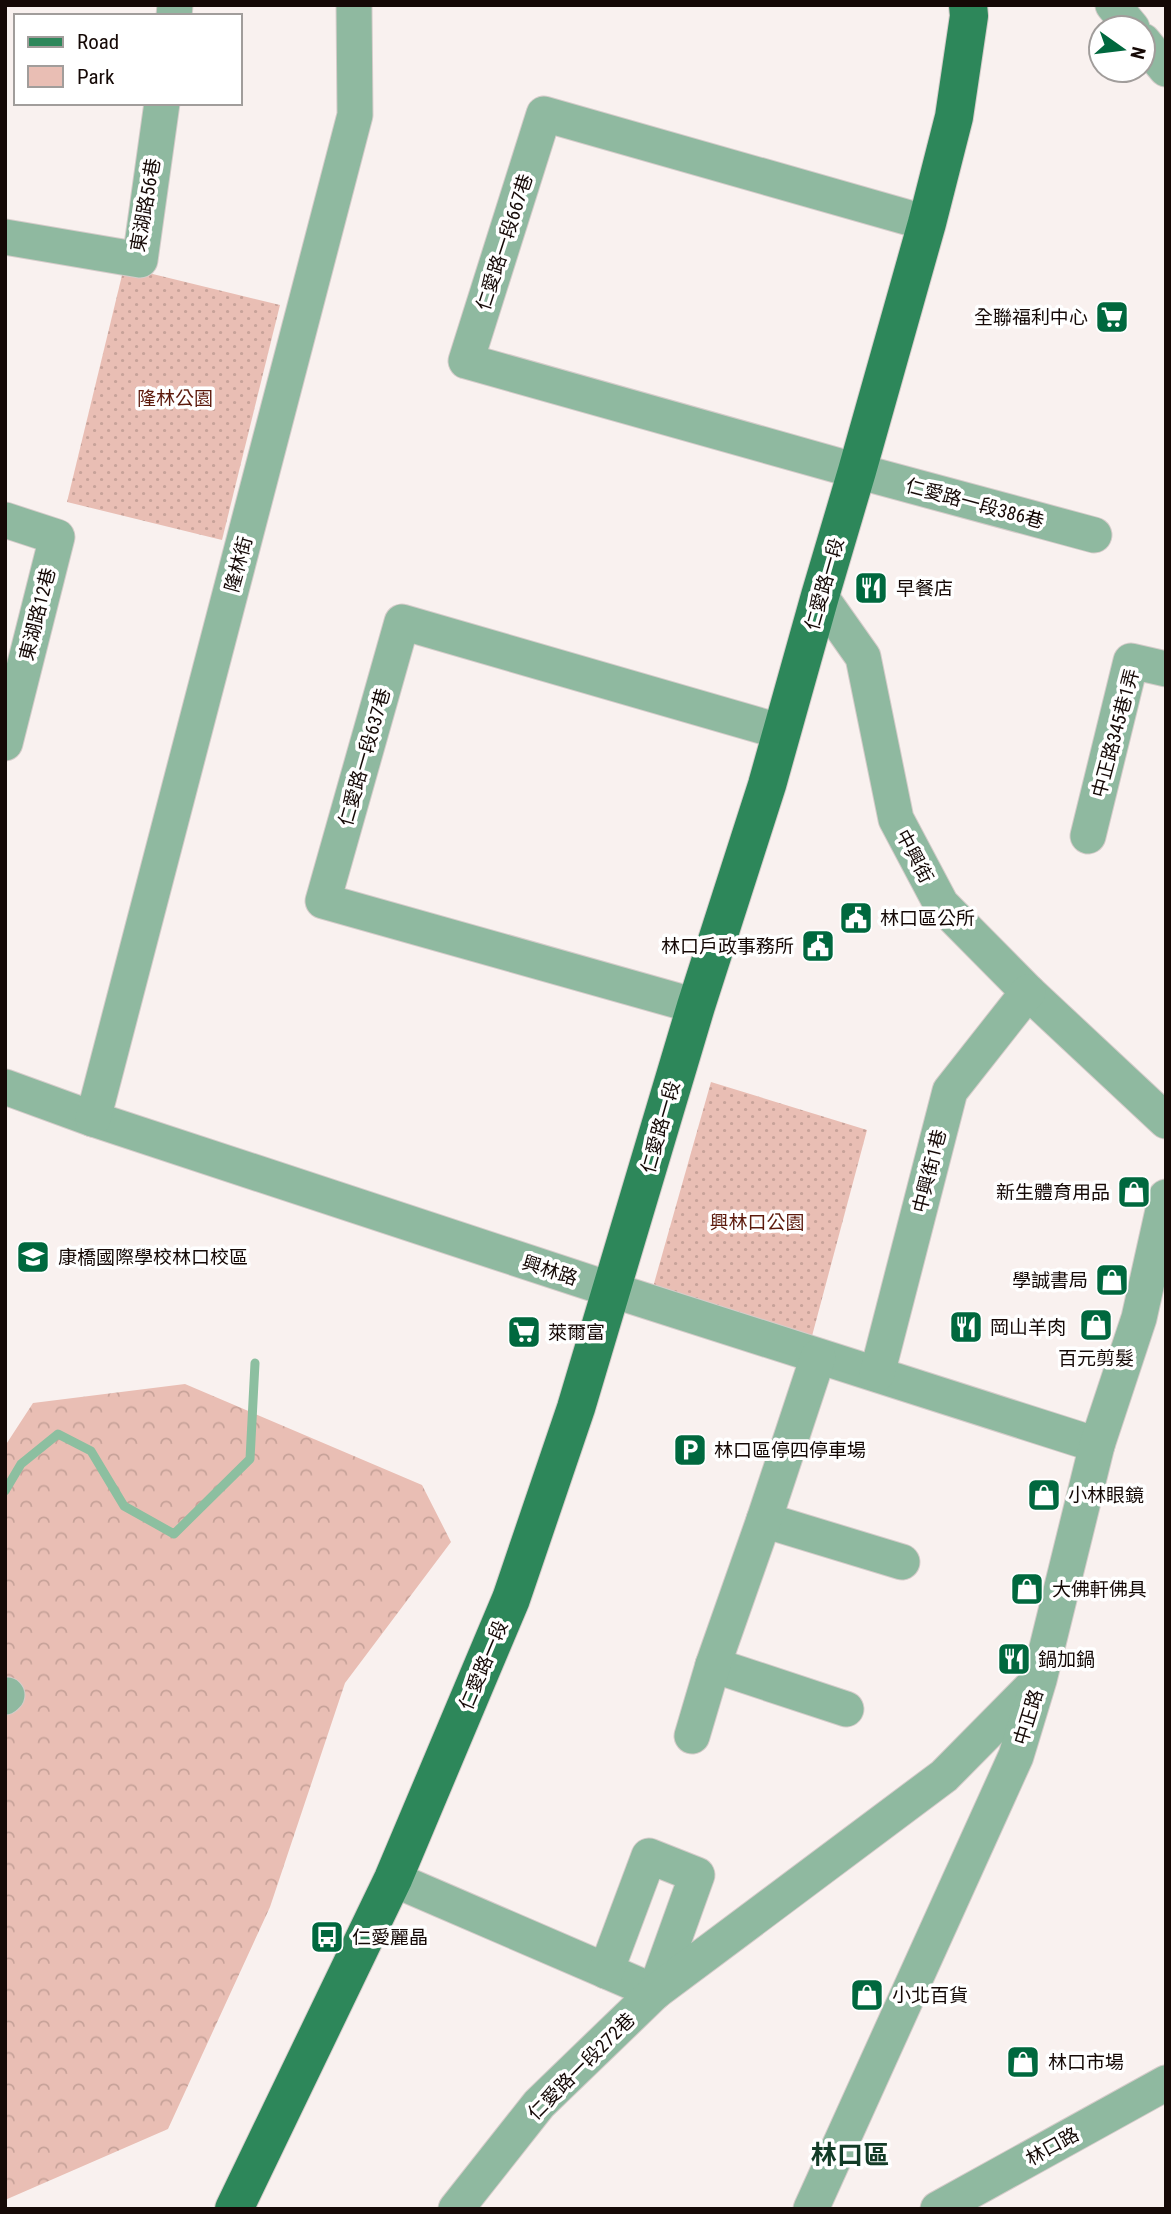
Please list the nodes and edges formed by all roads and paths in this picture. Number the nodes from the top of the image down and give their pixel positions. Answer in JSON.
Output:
{"nodes":[{"id":1,"x":354,"y":5,"type":"edge"},
{"id":2,"x":968,"y":5,"type":"edge"},
{"id":3,"x":162,"y":105,"type":"edge"},
{"id":4,"x":927,"y":223,"type":"junction"},
{"id":5,"x":5,"y":237,"type":"edge"},
{"id":6,"x":857,"y":471,"type":"junction"},
{"id":7,"x":5,"y":520,"type":"edge"},
{"id":8,"x":1094,"y":536,"type":"dead end"},
{"id":9,"x":820,"y":596,"type":"junction"},
{"id":10,"x":1166,"y":669,"type":"edge"},
{"id":11,"x":782,"y":732,"type":"junction"},
{"id":12,"x":5,"y":743,"type":"edge"},
{"id":13,"x":1088,"y":836,"type":"dead end"},
{"id":14,"x":1028,"y":992,"type":"junction"},
{"id":15,"x":696,"y":1006,"type":"junction"},
{"id":16,"x":5,"y":1087,"type":"edge"},
{"id":17,"x":93,"y":1119,"type":"junction"},
{"id":18,"x":1166,"y":1121,"type":"edge"},
{"id":19,"x":1166,"y":1197,"type":"edge"},
{"id":20,"x":612,"y":1290,"type":"junction"},
{"id":21,"x":1152,"y":1322,"type":"edge"},
{"id":22,"x":818,"y":1357,"type":"junction"},
{"id":23,"x":877,"y":1374,"type":"junction"},
{"id":24,"x":1097,"y":1445,"type":"junction"},
{"id":25,"x":764,"y":1520,"type":"junction"},
{"id":26,"x":902,"y":1562,"type":"dead end"},
{"id":27,"x":713,"y":1665,"type":"junction"},
{"id":28,"x":1039,"y":1680,"type":"junction"},
{"id":29,"x":846,"y":1709,"type":"dead end"},
{"id":30,"x":692,"y":1736,"type":"dead end"},
{"id":31,"x":393,"y":1880,"type":"junction"},
{"id":32,"x":606,"y":1971,"type":"junction"},
{"id":33,"x":655,"y":1992,"type":"junction"},
{"id":34,"x":1166,"y":2083,"type":"edge"},
{"id":35,"x":234,"y":2209,"type":"edge"},
{"id":36,"x":456,"y":2209,"type":"edge"},
{"id":37,"x":811,"y":2209,"type":"edge"},
{"id":38,"x":938,"y":2209,"type":"edge"}],
"edges":[{"from":1,"to":17,"type":"street","name":"隆林街"},
{"from":2,"to":4,"type":"main road","name":"仁愛路一段"},
{"from":3,"to":5,"type":"street","name":"東湖路56巷"},
{"from":4,"to":6,"type":"main road","name":"仁愛路一段"},
{"from":4,"to":6,"type":"street","name":"仁愛路一段667巷"},
{"from":6,"to":8,"type":"street","name":"仁愛路一段386巷"},
{"from":6,"to":9,"type":"main road","name":"仁愛路一段"},
{"from":7,"to":12,"type":"street","name":"東湖路12巷"},
{"from":9,"to":11,"type":"main road","name":"仁愛路一段"},
{"from":9,"to":14,"type":"street","name":"中興街"},
{"from":10,"to":13,"type":"street","name":"中正路345巷1弄"},
{"from":11,"to":15,"type":"main road","name":"仁愛路一段"},
{"from":11,"to":15,"type":"street","name":"仁愛路一段637巷"},
{"from":14,"to":18,"type":"street","name":"中興街"},
{"from":14,"to":23,"type":"street","name":"中興街1巷"},
{"from":15,"to":20,"type":"main road","name":"仁愛路一段"},
{"from":16,"to":17,"type":"street","name":"興林路"},
{"from":17,"to":20,"type":"street","name":"興林路"},
{"from":19,"to":21,"type":"street","name":"中正路"},
{"from":20,"to":22,"type":"street","name":"興林路"},
{"from":20,"to":31,"type":"main road","name":"仁愛路一段"},
{"from":21,"to":24,"type":"street","name":"中正路"},
{"from":22,"to":23,"type":"street","name":"興林路"},
{"from":22,"to":25,"type":"street"},
{"from":23,"to":24,"type":"street","name":"興林路"},
{"from":24,"to":28,"type":"street","name":"中正路"},
{"from":25,"to":26,"type":"street"},
{"from":25,"to":27,"type":"street"},
{"from":27,"to":29,"type":"street"},
{"from":27,"to":30,"type":"street"},
{"from":28,"to":33,"type":"street","name":"仁愛路一段272巷"},
{"from":28,"to":37,"type":"street","name":"中正路"},
{"from":31,"to":32,"type":"street"},
{"from":31,"to":35,"type":"main road","name":"仁愛路一段"},
{"from":32,"to":33,"type":"street"},
{"from":32,"to":33,"type":"street"},
{"from":33,"to":36,"type":"street","name":"仁愛路一段272巷"},
{"from":34,"to":38,"type":"street","name":"林口路"}]}
